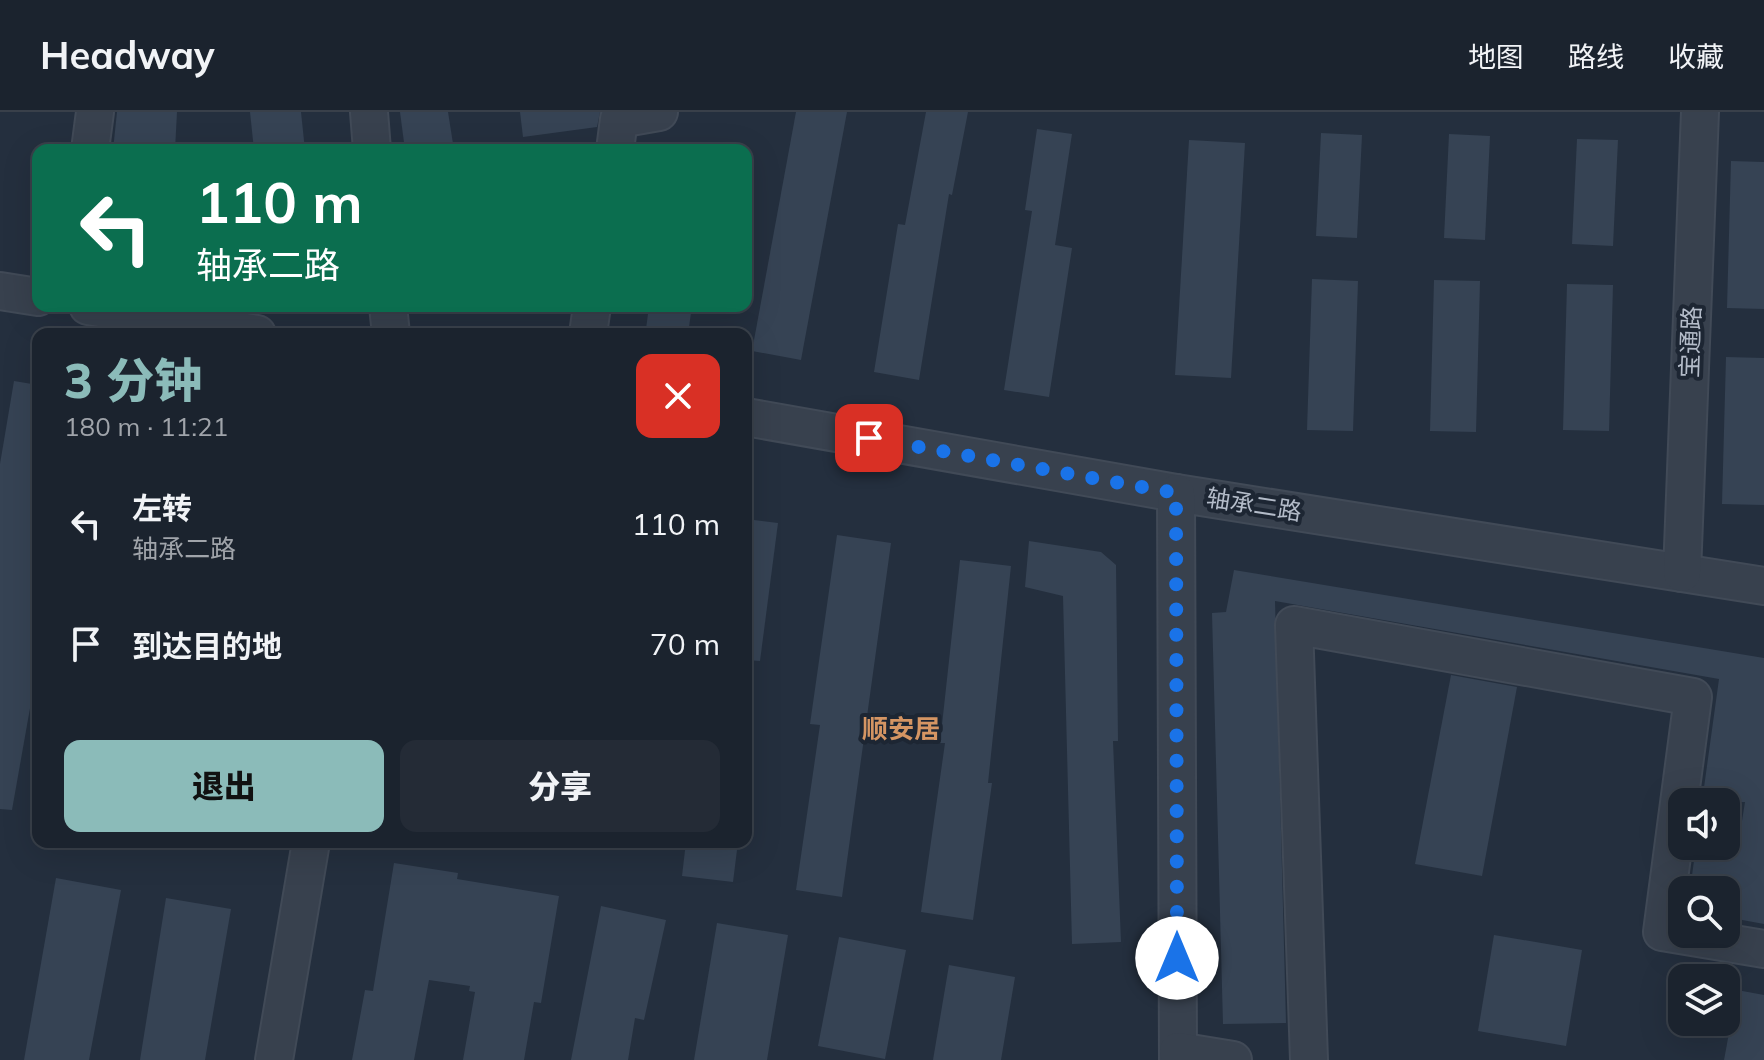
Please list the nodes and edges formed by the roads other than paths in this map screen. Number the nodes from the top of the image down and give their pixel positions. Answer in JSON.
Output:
{"nodes":[{"id":1,"x":95,"y":112,"type":"edge"},
{"id":2,"x":369,"y":112,"type":"edge"},
{"id":3,"x":659,"y":112,"type":"edge"},
{"id":4,"x":1700,"y":112,"type":"edge"},
{"id":5,"x":617,"y":127,"type":"edge"},
{"id":6,"x":91,"y":144,"type":"edge"},
{"id":7,"x":372,"y":144,"type":"edge"},
{"id":8,"x":0,"y":291,"type":"edge"},
{"id":9,"x":32,"y":296,"type":"edge"},
{"id":10,"x":0,"y":297,"type":"edge"},
{"id":11,"x":124,"y":312,"type":"edge"},
{"id":12,"x":221,"y":328,"type":"edge"},
{"id":13,"x":752,"y":418,"type":"edge"},
{"id":14,"x":1176,"y":493,"type":"junction"},
{"id":15,"x":1682,"y":573,"type":"junction"},
{"id":16,"x":1764,"y":586,"type":"edge"},
{"id":17,"x":310,"y":848,"type":"edge"},
{"id":18,"x":1764,"y":949,"type":"edge"},
{"id":19,"x":1178,"y":1055,"type":"edge"},
{"id":20,"x":274,"y":1060,"type":"edge"},
{"id":21,"x":1233,"y":1060,"type":"edge"},
{"id":22,"x":1309,"y":1060,"type":"edge"}],
"edges":[{"from":1,"to":6,"type":"street"},
{"from":2,"to":7,"type":"street"},
{"from":3,"to":5,"type":"street"},
{"from":4,"to":15,"type":"street","name":"宝通路"},
{"from":8,"to":9,"type":"street"},
{"from":8,"to":10,"type":"street"},
{"from":11,"to":12,"type":"street"},
{"from":13,"to":14,"type":"street","name":"轴承二路"},
{"from":14,"to":15,"type":"street","name":"轴承二路"},
{"from":14,"to":19,"type":"street"},
{"from":15,"to":16,"type":"street","name":"轴承二路"},
{"from":17,"to":20,"type":"street"},
{"from":18,"to":22,"type":"street"},
{"from":19,"to":21,"type":"street"}]}
